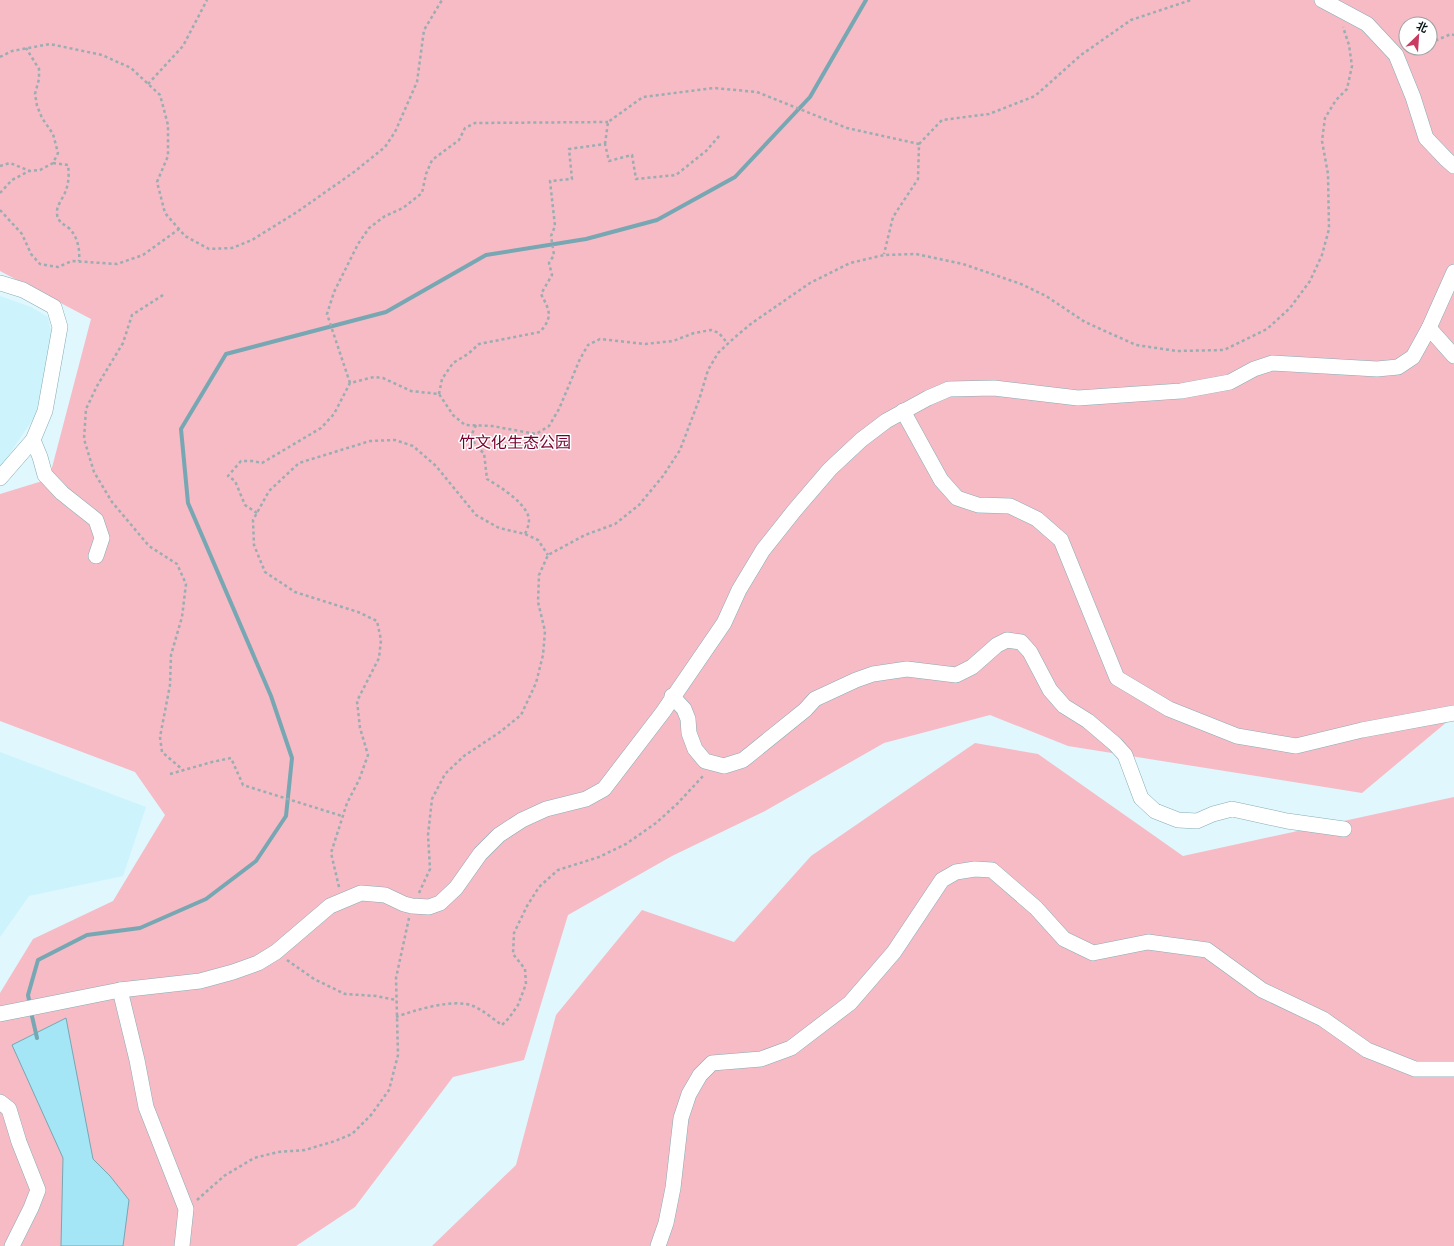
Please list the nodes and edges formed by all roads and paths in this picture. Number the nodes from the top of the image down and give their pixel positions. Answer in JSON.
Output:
{"nodes":[{"id":1,"x":208,"y":0,"type":"edge"},
{"id":2,"x":442,"y":0,"type":"edge"},
{"id":3,"x":1191,"y":0,"type":"edge"},
{"id":4,"x":1322,"y":0,"type":"edge"},
{"id":5,"x":1454,"y":35,"type":"edge"},
{"id":6,"x":1438,"y":40,"type":"edge"},
{"id":7,"x":26,"y":48,"type":"junction"},
{"id":8,"x":0,"y":57,"type":"edge"},
{"id":9,"x":148,"y":84,"type":"junction"},
{"id":10,"x":608,"y":122,"type":"junction"},
{"id":11,"x":720,"y":135,"type":"dead end"},
{"id":12,"x":605,"y":144,"type":"junction"},
{"id":13,"x":919,"y":144,"type":"junction"},
{"id":14,"x":52,"y":163,"type":"junction"},
{"id":15,"x":0,"y":166,"type":"edge"},
{"id":16,"x":1454,"y":166,"type":"edge"},
{"id":17,"x":30,"y":171,"type":"junction"},
{"id":18,"x":0,"y":193,"type":"edge"},
{"id":19,"x":0,"y":210,"type":"edge"},
{"id":20,"x":179,"y":229,"type":"junction"},
{"id":21,"x":884,"y":255,"type":"dead end"},
{"id":22,"x":79,"y":261,"type":"junction"},
{"id":23,"x":1454,"y":272,"type":"edge"},
{"id":24,"x":0,"y":283,"type":"edge"},
{"id":25,"x":163,"y":295,"type":"dead end"},
{"id":26,"x":1429,"y":328,"type":"junction"},
{"id":27,"x":728,"y":344,"type":"dead end"},
{"id":28,"x":1454,"y":356,"type":"edge"},
{"id":29,"x":350,"y":383,"type":"junction"},
{"id":30,"x":439,"y":394,"type":"junction"},
{"id":31,"x":903,"y":412,"type":"junction"},
{"id":32,"x":476,"y":425,"type":"junction"},
{"id":33,"x":33,"y":440,"type":"junction"},
{"id":34,"x":0,"y":478,"type":"edge"},
{"id":35,"x":257,"y":513,"type":"junction"},
{"id":36,"x":525,"y":534,"type":"junction"},
{"id":37,"x":548,"y":555,"type":"dead end"},
{"id":38,"x":96,"y":556,"type":"dead end"},
{"id":39,"x":672,"y":696,"type":"junction"},
{"id":40,"x":1454,"y":713,"type":"edge"},
{"id":41,"x":713,"y":763,"type":"junction"},
{"id":42,"x":184,"y":770,"type":"junction"},
{"id":43,"x":170,"y":774,"type":"dead end"},
{"id":44,"x":342,"y":816,"type":"junction"},
{"id":45,"x":1344,"y":829,"type":"dead end"},
{"id":46,"x":340,"y":902,"type":"junction"},
{"id":47,"x":412,"y":906,"type":"junction"},
{"id":48,"x":276,"y":952,"type":"junction"},
{"id":49,"x":120,"y":990,"type":"junction"},
{"id":50,"x":396,"y":1000,"type":"junction"},
{"id":51,"x":0,"y":1014,"type":"edge"},
{"id":52,"x":396,"y":1017,"type":"junction"},
{"id":53,"x":1454,"y":1069,"type":"edge"},
{"id":54,"x":0,"y":1102,"type":"edge"},
{"id":55,"x":186,"y":1209,"type":"junction"},
{"id":56,"x":12,"y":1246,"type":"edge"},
{"id":57,"x":182,"y":1246,"type":"edge"},
{"id":58,"x":658,"y":1246,"type":"edge"}],
"edges":[{"from":1,"to":9,"type":"path"},
{"from":2,"to":20,"type":"path"},
{"from":3,"to":13,"type":"path"},
{"from":4,"to":16,"type":"street"},
{"from":5,"to":6,"type":"path"},
{"from":7,"to":8,"type":"path"},
{"from":7,"to":9,"type":"path"},
{"from":7,"to":14,"type":"path"},
{"from":9,"to":20,"type":"path"},
{"from":10,"to":12,"type":"path"},
{"from":10,"to":13,"type":"path"},
{"from":10,"to":29,"type":"path"},
{"from":11,"to":12,"type":"path"},
{"from":12,"to":30,"type":"path"},
{"from":13,"to":21,"type":"path"},
{"from":14,"to":17,"type":"path"},
{"from":14,"to":22,"type":"path"},
{"from":15,"to":17,"type":"path"},
{"from":17,"to":18,"type":"path"},
{"from":19,"to":22,"type":"path"},
{"from":20,"to":22,"type":"path"},
{"from":23,"to":26,"type":"street"},
{"from":24,"to":33,"type":"street"},
{"from":25,"to":42,"type":"path"},
{"from":26,"to":28,"type":"street"},
{"from":26,"to":31,"type":"street"},
{"from":27,"to":32,"type":"path"},
{"from":29,"to":30,"type":"path"},
{"from":29,"to":35,"type":"path"},
{"from":30,"to":32,"type":"path"},
{"from":31,"to":39,"type":"street"},
{"from":31,"to":40,"type":"street"},
{"from":32,"to":36,"type":"path"},
{"from":33,"to":34,"type":"street"},
{"from":33,"to":38,"type":"street"},
{"from":35,"to":36,"type":"path"},
{"from":35,"to":44,"type":"path"},
{"from":36,"to":37,"type":"path"},
{"from":39,"to":41,"type":"street"},
{"from":39,"to":47,"type":"street"},
{"from":41,"to":45,"type":"street"},
{"from":41,"to":52,"type":"path"},
{"from":42,"to":43,"type":"path"},
{"from":42,"to":44,"type":"path"},
{"from":44,"to":46,"type":"path"},
{"from":46,"to":47,"type":"street"},
{"from":46,"to":48,"type":"street"},
{"from":47,"to":50,"type":"path"},
{"from":48,"to":49,"type":"street"},
{"from":48,"to":50,"type":"path"},
{"from":49,"to":51,"type":"street"},
{"from":49,"to":55,"type":"street"},
{"from":50,"to":52,"type":"path"},
{"from":52,"to":55,"type":"path"},
{"from":53,"to":58,"type":"street"},
{"from":54,"to":56,"type":"street"},
{"from":55,"to":57,"type":"street"}]}
